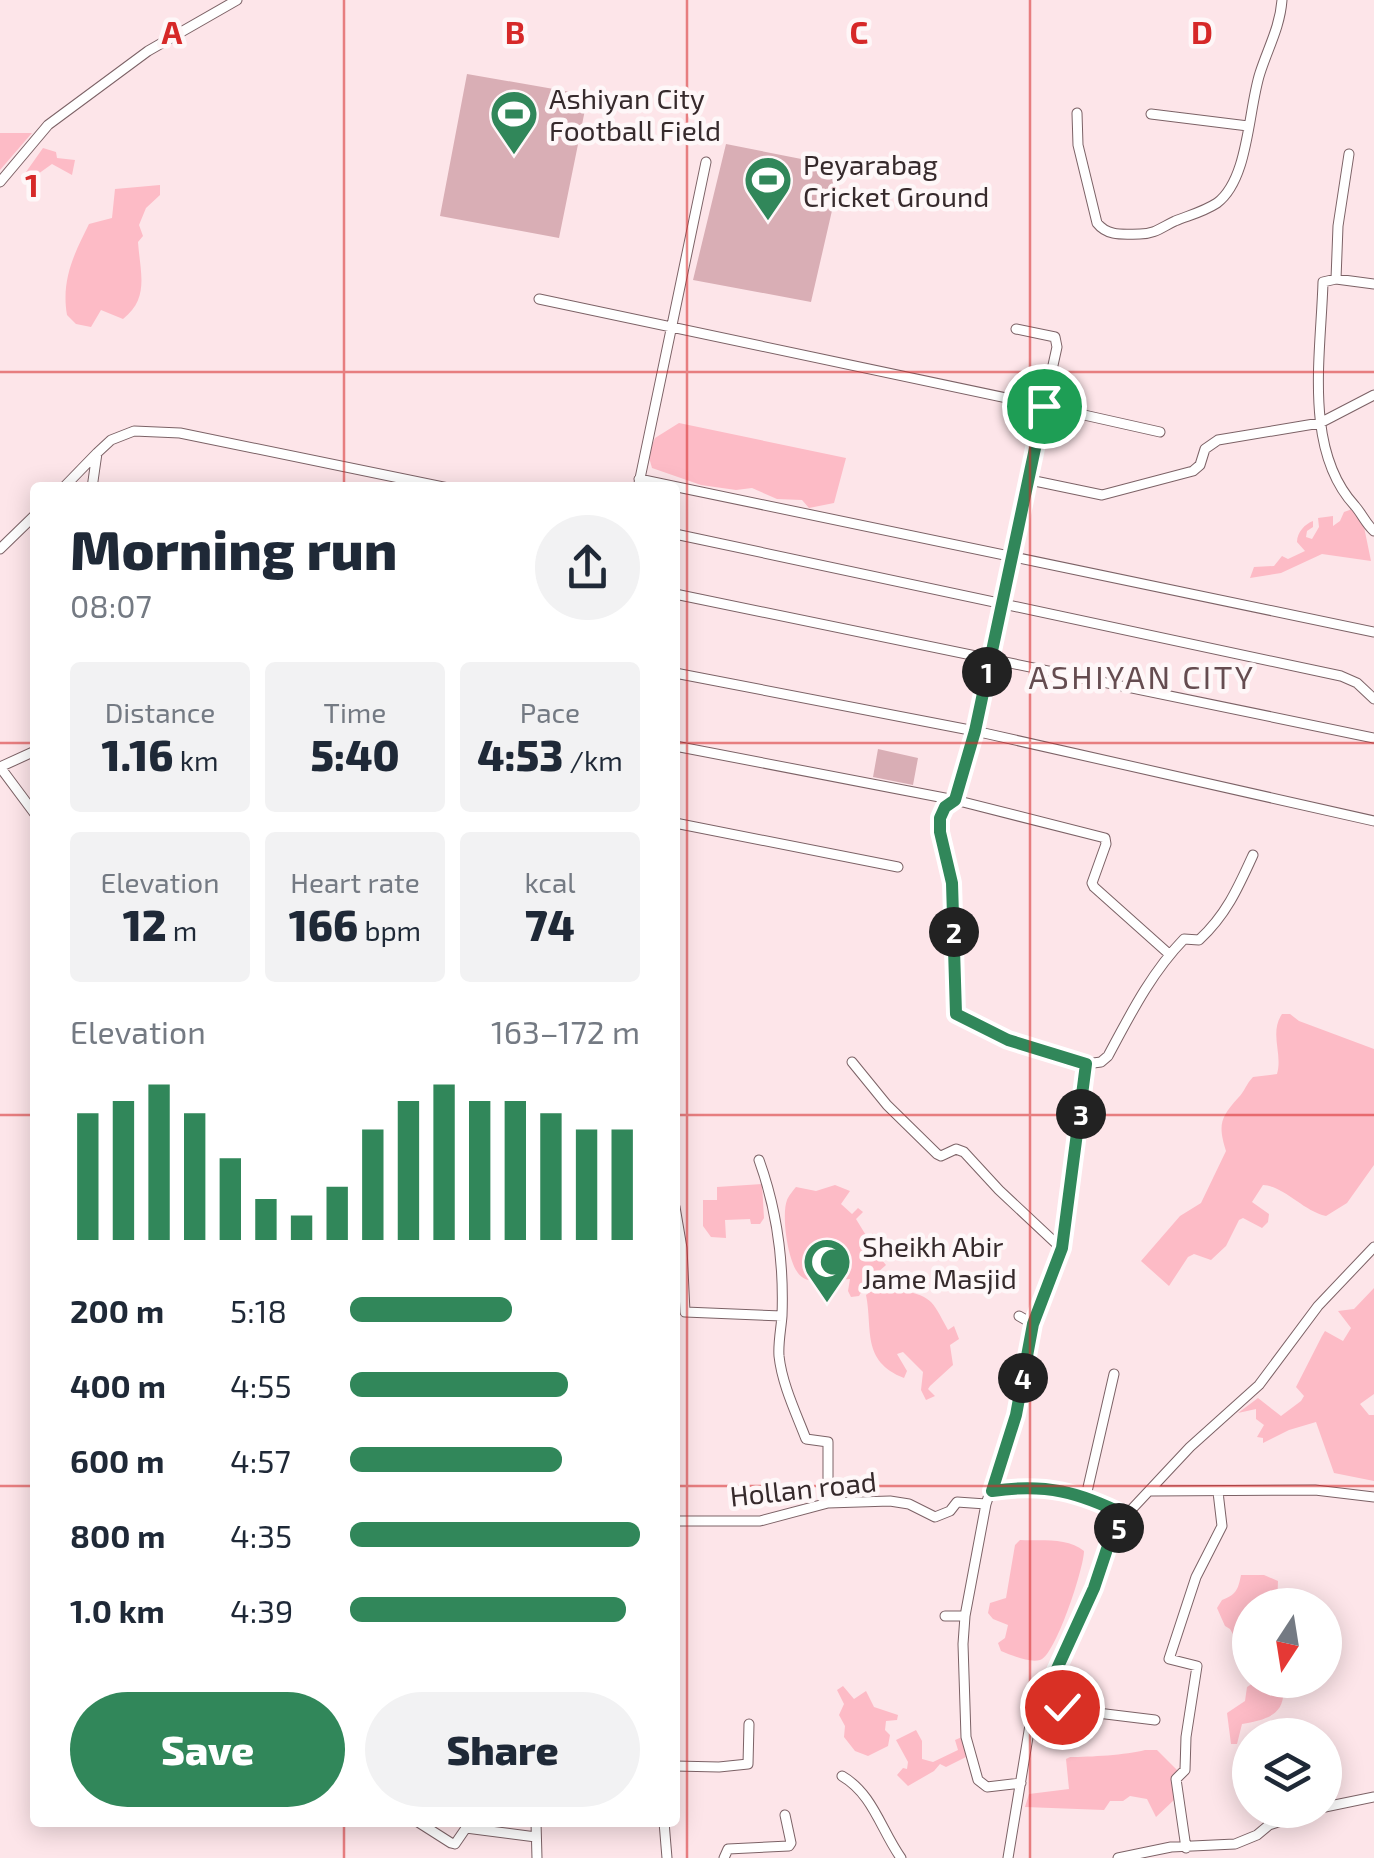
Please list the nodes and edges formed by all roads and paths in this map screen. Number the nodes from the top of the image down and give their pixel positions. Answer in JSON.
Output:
{"nodes":[{"id":1,"x":237,"y":0,"type":"edge"},
{"id":2,"x":1282,"y":0,"type":"edge"},
{"id":3,"x":1077,"y":113,"type":"dead end"},
{"id":4,"x":1150,"y":114,"type":"dead end"},
{"id":5,"x":1248,"y":126,"type":"junction"},
{"id":6,"x":1349,"y":154,"type":"dead end"},
{"id":7,"x":706,"y":162,"type":"dead end"},
{"id":8,"x":0,"y":182,"type":"edge"},
{"id":9,"x":1336,"y":279,"type":"junction"},
{"id":10,"x":1374,"y":284,"type":"edge"},
{"id":11,"x":538,"y":299,"type":"dead end"},
{"id":12,"x":670,"y":329,"type":"junction"},
{"id":13,"x":1016,"y":329,"type":"dead end"},
{"id":14,"x":1374,"y":395,"type":"edge"},
{"id":15,"x":1044,"y":406,"type":"junction"},
{"id":16,"x":1320,"y":423,"type":"junction"},
{"id":17,"x":1160,"y":432,"type":"dead end"},
{"id":18,"x":97,"y":452,"type":"junction"},
{"id":19,"x":1030,"y":480,"type":"junction"},
{"id":20,"x":69,"y":482,"type":"edge"},
{"id":21,"x":93,"y":482,"type":"edge"},
{"id":22,"x":419,"y":482,"type":"edge"},
{"id":23,"x":638,"y":482,"type":"edge"},
{"id":24,"x":680,"y":491,"type":"edge"},
{"id":25,"x":30,"y":520,"type":"edge"},
{"id":26,"x":1374,"y":531,"type":"edge"},
{"id":27,"x":680,"y":535,"type":"edge"},
{"id":28,"x":0,"y":549,"type":"edge"},
{"id":29,"x":1012,"y":556,"type":"junction"},
{"id":30,"x":680,"y":595,"type":"edge"},
{"id":31,"x":1002,"y":604,"type":"junction"},
{"id":32,"x":1374,"y":632,"type":"edge"},
{"id":33,"x":990,"y":657,"type":"junction"},
{"id":34,"x":680,"y":674,"type":"edge"},
{"id":35,"x":1374,"y":699,"type":"edge"},
{"id":36,"x":975,"y":731,"type":"junction"},
{"id":37,"x":1374,"y":738,"type":"edge"},
{"id":38,"x":680,"y":747,"type":"edge"},
{"id":39,"x":30,"y":753,"type":"edge"},
{"id":40,"x":0,"y":767,"type":"edge"},
{"id":41,"x":955,"y":800,"type":"junction"},
{"id":42,"x":30,"y":807,"type":"edge"},
{"id":43,"x":1374,"y":821,"type":"edge"},
{"id":44,"x":680,"y":824,"type":"edge"},
{"id":45,"x":1253,"y":855,"type":"dead end"},
{"id":46,"x":898,"y":867,"type":"dead end"},
{"id":47,"x":1169,"y":954,"type":"junction"},
{"id":48,"x":852,"y":1062,"type":"dead end"},
{"id":49,"x":1086,"y":1064,"type":"junction"},
{"id":50,"x":759,"y":1160,"type":"dead end"},
{"id":51,"x":680,"y":1236,"type":"edge"},
{"id":52,"x":1374,"y":1247,"type":"edge"},
{"id":53,"x":1062,"y":1248,"type":"junction"},
{"id":54,"x":782,"y":1316,"type":"junction"},
{"id":55,"x":1018,"y":1316,"type":"dead end"},
{"id":56,"x":1033,"y":1324,"type":"junction"},
{"id":57,"x":1114,"y":1374,"type":"dead end"},
{"id":58,"x":992,"y":1491,"type":"junction"},
{"id":59,"x":1150,"y":1492,"type":"junction"},
{"id":60,"x":1218,"y":1492,"type":"junction"},
{"id":61,"x":1086,"y":1496,"type":"junction"},
{"id":62,"x":1374,"y":1497,"type":"edge"},
{"id":63,"x":828,"y":1503,"type":"junction"},
{"id":64,"x":986,"y":1504,"type":"junction"},
{"id":65,"x":1127,"y":1516,"type":"junction"},
{"id":66,"x":680,"y":1520,"type":"edge"},
{"id":67,"x":945,"y":1616,"type":"dead end"},
{"id":68,"x":966,"y":1616,"type":"junction"},
{"id":69,"x":1040,"y":1706,"type":"junction"},
{"id":70,"x":1155,"y":1720,"type":"dead end"},
{"id":71,"x":749,"y":1724,"type":"dead end"},
{"id":72,"x":680,"y":1766,"type":"edge"},
{"id":73,"x":842,"y":1776,"type":"dead end"},
{"id":74,"x":1021,"y":1784,"type":"junction"},
{"id":75,"x":1374,"y":1797,"type":"edge"},
{"id":76,"x":1342,"y":1804,"type":"edge"},
{"id":77,"x":785,"y":1815,"type":"dead end"},
{"id":78,"x":426,"y":1827,"type":"edge"},
{"id":79,"x":536,"y":1827,"type":"edge"},
{"id":80,"x":664,"y":1827,"type":"edge"},
{"id":81,"x":1265,"y":1828,"type":"edge"},
{"id":82,"x":536,"y":1837,"type":"junction"},
{"id":83,"x":1208,"y":1846,"type":"junction"},
{"id":84,"x":1186,"y":1848,"type":"junction"},
{"id":85,"x":1172,"y":1853,"type":"edge"},
{"id":86,"x":1134,"y":1857,"type":"edge"},
{"id":87,"x":537,"y":1858,"type":"edge"},
{"id":88,"x":667,"y":1858,"type":"edge"},
{"id":89,"x":724,"y":1858,"type":"edge"},
{"id":90,"x":901,"y":1858,"type":"edge"},
{"id":91,"x":1008,"y":1858,"type":"edge"},
{"id":92,"x":1118,"y":1858,"type":"edge"},
{"id":93,"x":1209,"y":1858,"type":"edge"}],
"edges":[{"from":1,"to":8,"type":"street"},
{"from":2,"to":5,"type":"street"},
{"from":3,"to":5,"type":"street"},
{"from":4,"to":5,"type":"street"},
{"from":6,"to":9,"type":"street"},
{"from":7,"to":12,"type":"street"},
{"from":9,"to":10,"type":"street"},
{"from":9,"to":16,"type":"street"},
{"from":11,"to":12,"type":"street"},
{"from":12,"to":15,"type":"street"},
{"from":12,"to":23,"type":"street"},
{"from":13,"to":15,"type":"street"},
{"from":14,"to":16,"type":"street"},
{"from":15,"to":17,"type":"street"},
{"from":15,"to":19,"type":"street"},
{"from":16,"to":19,"type":"street"},
{"from":16,"to":26,"type":"street"},
{"from":18,"to":20,"type":"street"},
{"from":18,"to":21,"type":"street"},
{"from":18,"to":22,"type":"street"},
{"from":19,"to":29,"type":"street"},
{"from":24,"to":29,"type":"street"},
{"from":25,"to":28,"type":"street"},
{"from":27,"to":31,"type":"street"},
{"from":29,"to":31,"type":"street"},
{"from":29,"to":32,"type":"street"},
{"from":30,"to":33,"type":"street"},
{"from":31,"to":33,"type":"street"},
{"from":31,"to":35,"type":"street"},
{"from":33,"to":36,"type":"street"},
{"from":33,"to":37,"type":"street"},
{"from":34,"to":36,"type":"street"},
{"from":36,"to":41,"type":"street"},
{"from":36,"to":43,"type":"street"},
{"from":38,"to":41,"type":"street"},
{"from":39,"to":40,"type":"street"},
{"from":40,"to":42,"type":"street"},
{"from":41,"to":47,"type":"street"},
{"from":41,"to":49,"type":"street"},
{"from":44,"to":46,"type":"street"},
{"from":45,"to":47,"type":"street"},
{"from":47,"to":49,"type":"street"},
{"from":48,"to":53,"type":"street"},
{"from":49,"to":53,"type":"street"},
{"from":50,"to":54,"type":"street"},
{"from":51,"to":54,"type":"street"},
{"from":52,"to":59,"type":"street"},
{"from":53,"to":56,"type":"street"},
{"from":54,"to":63,"type":"street"},
{"from":55,"to":56,"type":"street"},
{"from":56,"to":58,"type":"street"},
{"from":57,"to":61,"type":"street"},
{"from":58,"to":61,"type":"street"},
{"from":58,"to":64,"type":"street"},
{"from":59,"to":60,"type":"street"},
{"from":59,"to":65,"type":"street"},
{"from":60,"to":62,"type":"street"},
{"from":60,"to":84,"type":"street"},
{"from":61,"to":65,"type":"street"},
{"from":63,"to":64,"type":"street","name":"Hollan road"},
{"from":63,"to":66,"type":"street","name":"Hollan road"},
{"from":64,"to":68,"type":"street"},
{"from":65,"to":69,"type":"street"},
{"from":67,"to":68,"type":"street"},
{"from":68,"to":74,"type":"street"},
{"from":69,"to":70,"type":"street"},
{"from":69,"to":74,"type":"street"},
{"from":71,"to":72,"type":"street"},
{"from":73,"to":90,"type":"street"},
{"from":74,"to":91,"type":"street"},
{"from":75,"to":76,"type":"street"},
{"from":77,"to":89,"type":"street"},
{"from":78,"to":82,"type":"street"},
{"from":79,"to":82,"type":"street"},
{"from":80,"to":88,"type":"street"},
{"from":81,"to":83,"type":"street"},
{"from":82,"to":87,"type":"street"},
{"from":83,"to":84,"type":"street"},
{"from":83,"to":93,"type":"street"},
{"from":84,"to":85,"type":"street"},
{"from":85,"to":86,"type":"street"},
{"from":86,"to":92,"type":"street"}]}
